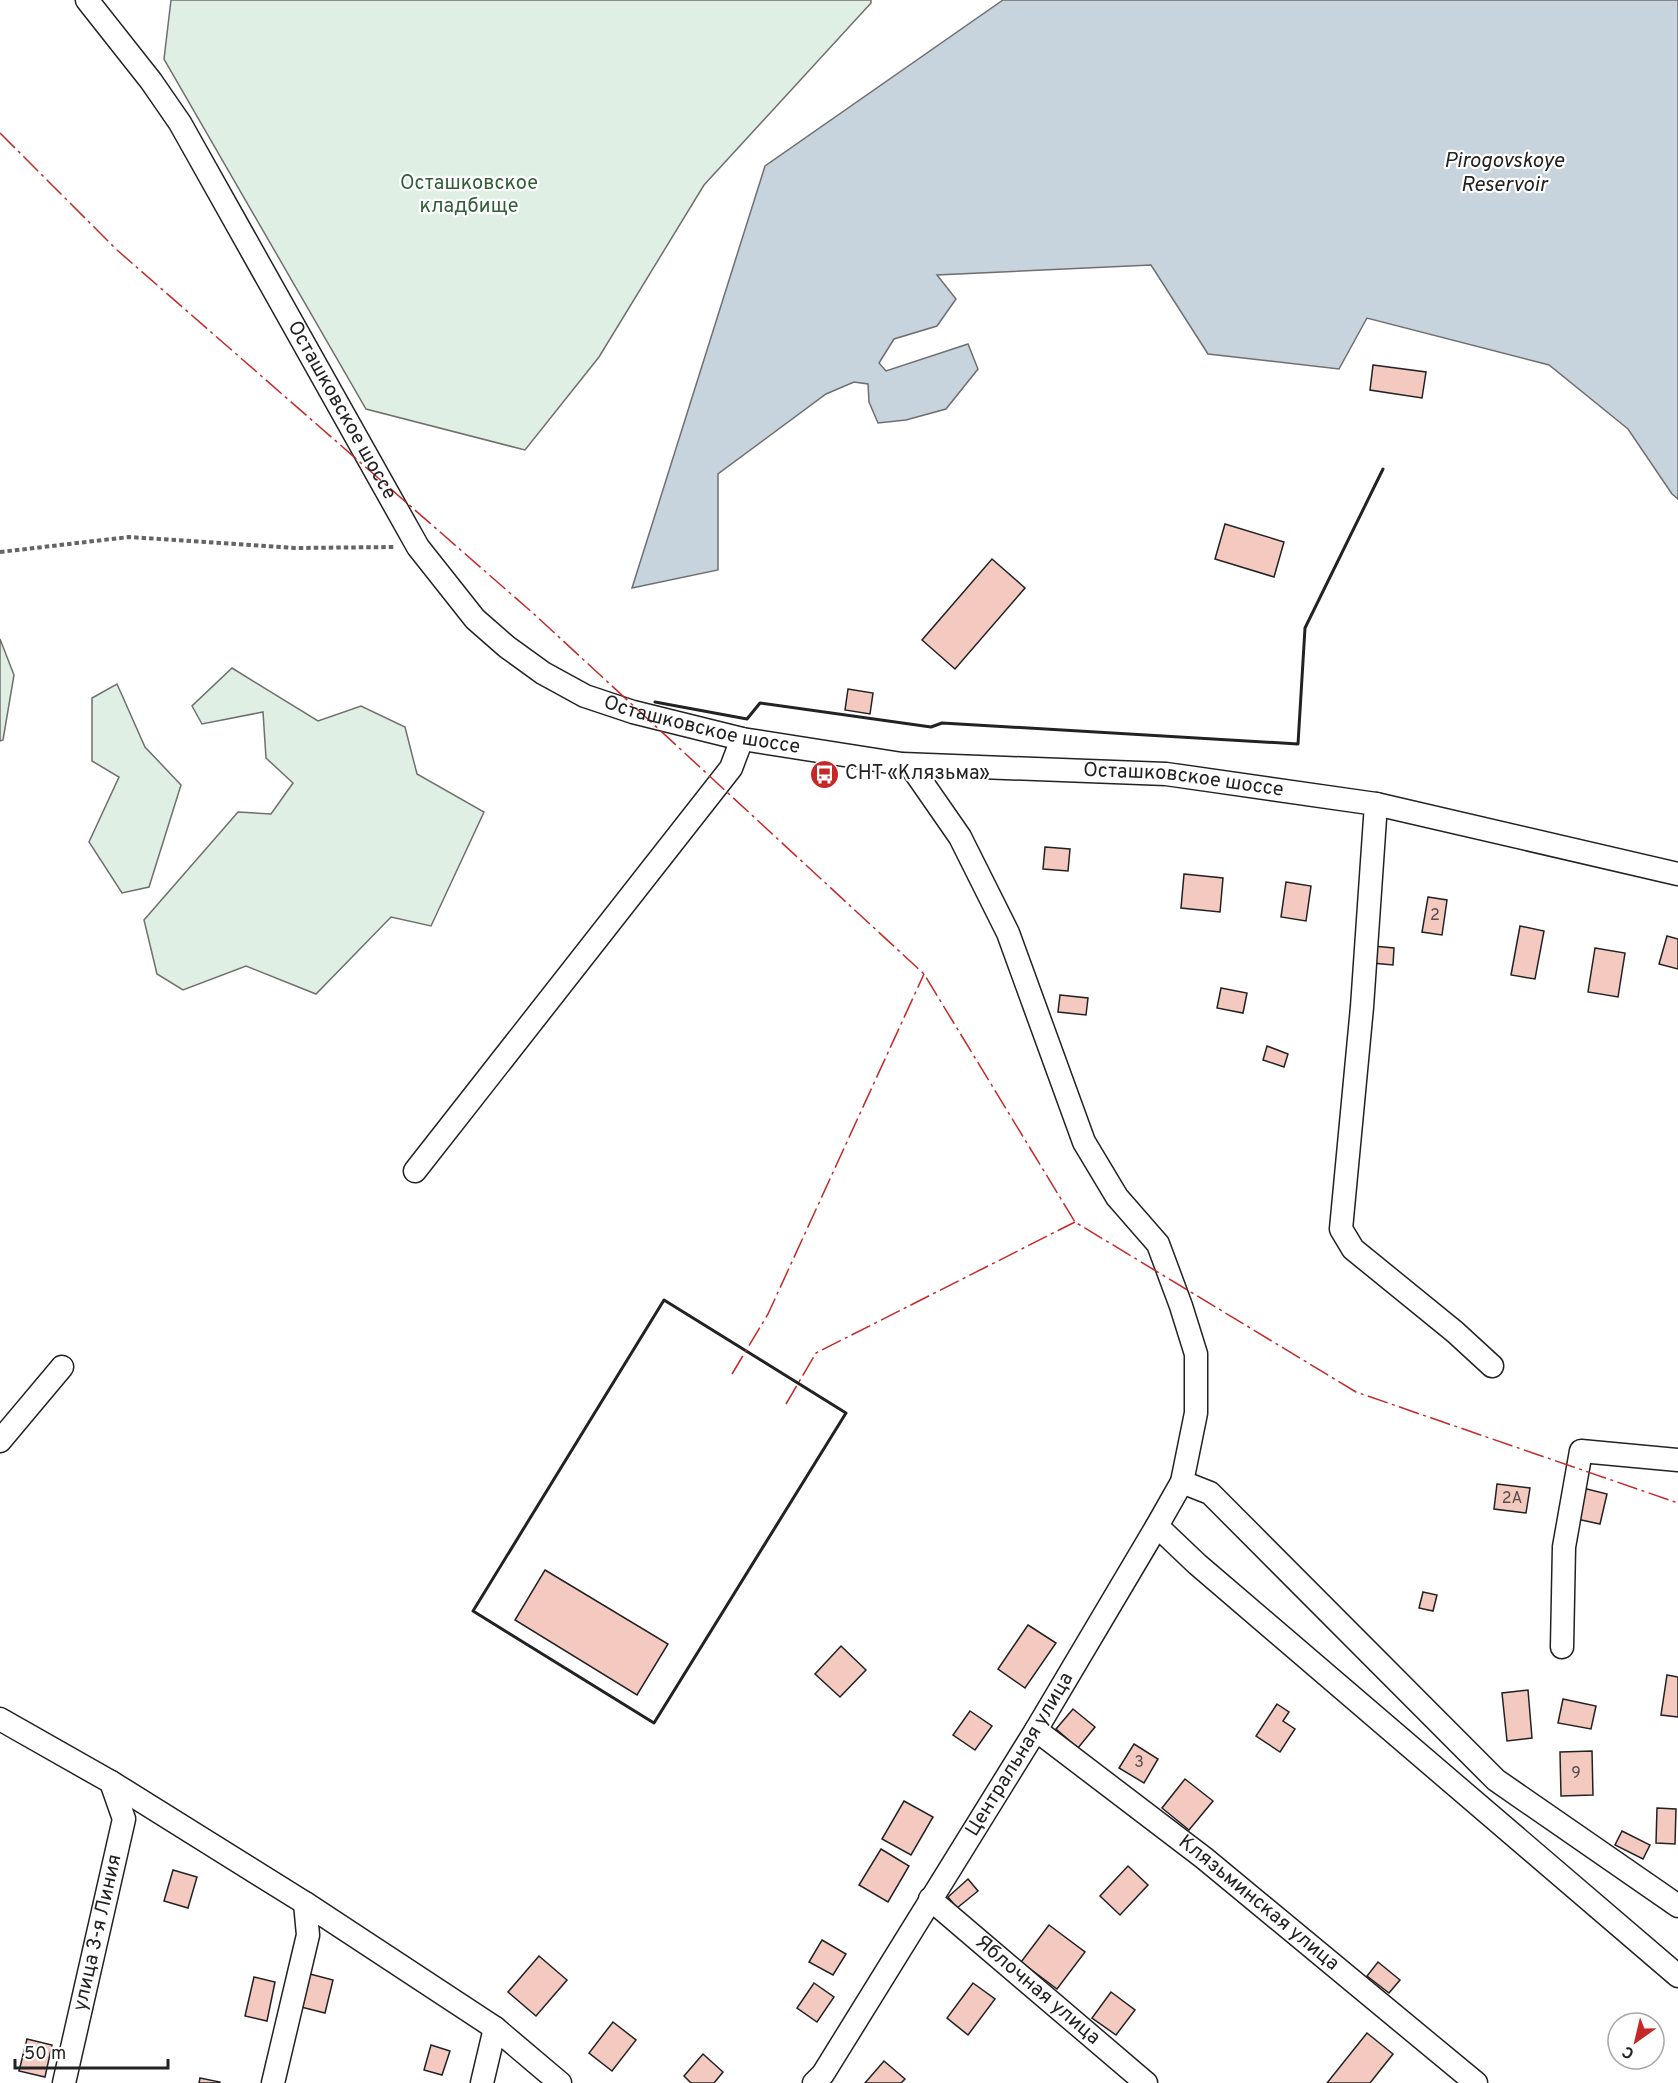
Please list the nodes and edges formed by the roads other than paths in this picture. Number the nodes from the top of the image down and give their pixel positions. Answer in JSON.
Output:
{"nodes":[{"id":1,"x":87,"y":0,"type":"edge"},
{"id":2,"x":742,"y":739,"type":"junction"},
{"id":3,"x":910,"y":765,"type":"junction"},
{"id":4,"x":1376,"y":804,"type":"junction"},
{"id":5,"x":1678,"y":874,"type":"edge"},
{"id":6,"x":415,"y":1171,"type":"dead end"},
{"id":7,"x":1492,"y":1366,"type":"dead end"},
{"id":8,"x":62,"y":1367,"type":"dead end"},
{"id":9,"x":0,"y":1441,"type":"edge"},
{"id":10,"x":1678,"y":1460,"type":"edge"},
{"id":11,"x":1182,"y":1482,"type":"junction"},
{"id":12,"x":1157,"y":1526,"type":"junction"},
{"id":13,"x":1562,"y":1647,"type":"dead end"},
{"id":14,"x":0,"y":1719,"type":"edge"},
{"id":15,"x":1036,"y":1730,"type":"junction"},
{"id":16,"x":111,"y":1782,"type":"junction"},
{"id":17,"x":930,"y":1899,"type":"junction"},
{"id":18,"x":305,"y":1903,"type":"junction"},
{"id":19,"x":1678,"y":1906,"type":"edge"},
{"id":20,"x":1678,"y":1976,"type":"edge"},
{"id":21,"x":495,"y":2028,"type":"junction"},
{"id":22,"x":823,"y":2080,"type":"edge"},
{"id":23,"x":64,"y":2083,"type":"edge"},
{"id":24,"x":273,"y":2083,"type":"edge"},
{"id":25,"x":482,"y":2083,"type":"edge"},
{"id":26,"x":560,"y":2083,"type":"edge"},
{"id":27,"x":1146,"y":2083,"type":"edge"},
{"id":28,"x":1476,"y":2083,"type":"edge"}],
"edges":[{"from":1,"to":2,"type":"street","name":"Осташковское шоссе"},
{"from":2,"to":3,"type":"street","name":"Осташковское шоссе"},
{"from":2,"to":6,"type":"street"},
{"from":3,"to":4,"type":"street","name":"Осташковское шоссе"},
{"from":3,"to":11,"type":"street","name":"Центральная улица"},
{"from":4,"to":5,"type":"street","name":"Осташковское шоссе"},
{"from":4,"to":7,"type":"street"},
{"from":8,"to":9,"type":"street"},
{"from":10,"to":13,"type":"street"},
{"from":11,"to":12,"type":"street","name":"Центральная улица"},
{"from":11,"to":19,"type":"street"},
{"from":12,"to":15,"type":"street","name":"Центральная улица"},
{"from":12,"to":20,"type":"street"},
{"from":14,"to":16,"type":"street"},
{"from":15,"to":17,"type":"street","name":"Центральная улица"},
{"from":15,"to":28,"type":"street","name":"Клязьминская улица"},
{"from":16,"to":18,"type":"street"},
{"from":16,"to":23,"type":"street","name":"улица 3-я Линия"},
{"from":17,"to":22,"type":"street","name":"Центральная улица"},
{"from":17,"to":27,"type":"street","name":"Яблочная улица"},
{"from":18,"to":21,"type":"street"},
{"from":18,"to":24,"type":"street"},
{"from":21,"to":25,"type":"street"},
{"from":21,"to":26,"type":"street"}]}
